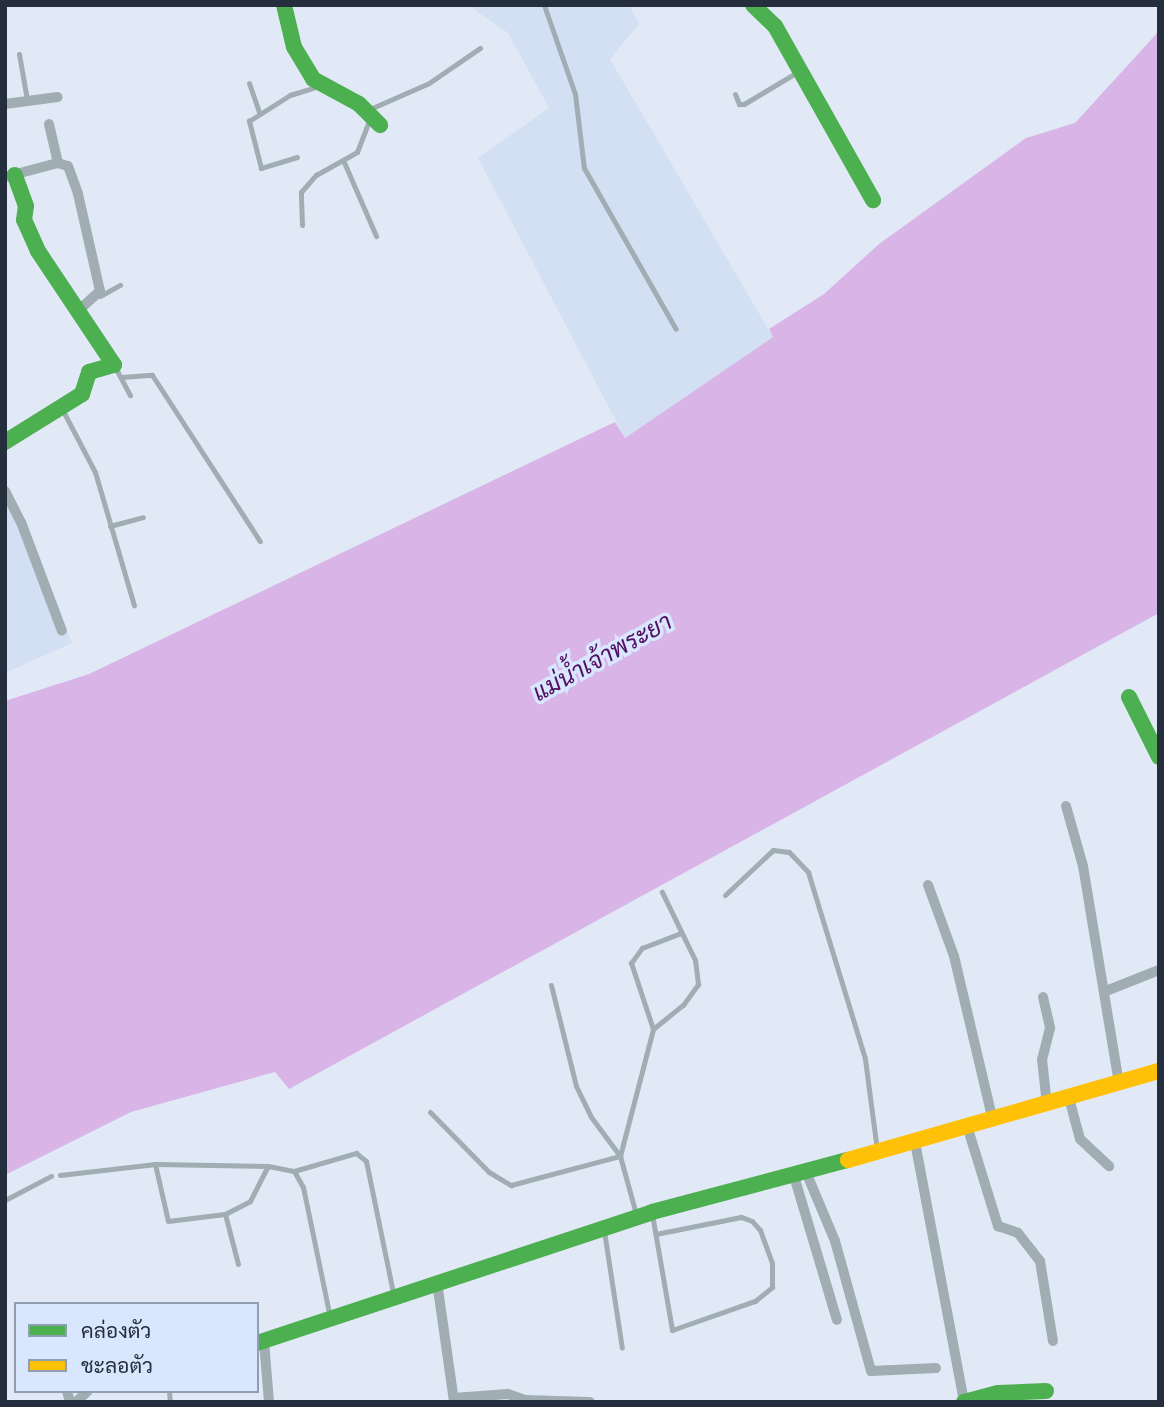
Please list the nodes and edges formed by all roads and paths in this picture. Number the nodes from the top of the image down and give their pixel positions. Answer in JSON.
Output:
{"nodes":[{"id":1,"x":284,"y":5,"type":"edge"},
{"id":2,"x":544,"y":5,"type":"edge"},
{"id":3,"x":753,"y":5,"type":"edge"},
{"id":4,"x":480,"y":48,"type":"dead end"},
{"id":5,"x":19,"y":54,"type":"dead end"},
{"id":6,"x":799,"y":71,"type":"junction"},
{"id":7,"x":249,"y":83,"type":"dead end"},
{"id":8,"x":319,"y":86,"type":"junction"},
{"id":9,"x":735,"y":94,"type":"dead end"},
{"id":10,"x":58,"y":97,"type":"dead end"},
{"id":11,"x":27,"y":100,"type":"junction"},
{"id":12,"x":5,"y":104,"type":"edge"},
{"id":13,"x":259,"y":112,"type":"junction"},
{"id":14,"x":372,"y":117,"type":"junction"},
{"id":15,"x":49,"y":124,"type":"dead end"},
{"id":16,"x":297,"y":157,"type":"dead end"},
{"id":17,"x":343,"y":160,"type":"junction"},
{"id":18,"x":58,"y":163,"type":"junction"},
{"id":19,"x":10,"y":176,"type":"edge"},
{"id":20,"x":873,"y":200,"type":"dead end"},
{"id":21,"x":302,"y":225,"type":"dead end"},
{"id":22,"x":376,"y":236,"type":"dead end"},
{"id":23,"x":120,"y":285,"type":"dead end"},
{"id":24,"x":100,"y":296,"type":"junction"},
{"id":25,"x":77,"y":312,"type":"junction"},
{"id":26,"x":677,"y":329,"type":"dead end"},
{"id":27,"x":118,"y":371,"type":"junction"},
{"id":28,"x":130,"y":395,"type":"dead end"},
{"id":29,"x":62,"y":409,"type":"junction"},
{"id":30,"x":5,"y":442,"type":"edge"},
{"id":31,"x":5,"y":491,"type":"edge"},
{"id":32,"x":143,"y":517,"type":"dead end"},
{"id":33,"x":110,"y":526,"type":"junction"},
{"id":34,"x":260,"y":541,"type":"dead end"},
{"id":35,"x":134,"y":605,"type":"dead end"},
{"id":36,"x":62,"y":631,"type":"dead end"},
{"id":37,"x":1129,"y":697,"type":"dead end"},
{"id":38,"x":1158,"y":757,"type":"edge"},
{"id":39,"x":1066,"y":806,"type":"dead end"},
{"id":40,"x":928,"y":886,"type":"dead end"},
{"id":41,"x":662,"y":892,"type":"dead end"},
{"id":42,"x":725,"y":895,"type":"dead end"},
{"id":43,"x":681,"y":933,"type":"junction"},
{"id":44,"x":1159,"y":970,"type":"edge"},
{"id":45,"x":551,"y":985,"type":"dead end"},
{"id":46,"x":1106,"y":990,"type":"junction"},
{"id":47,"x":1043,"y":997,"type":"dead end"},
{"id":48,"x":653,"y":1029,"type":"junction"},
{"id":49,"x":1159,"y":1071,"type":"edge"},
{"id":50,"x":1119,"y":1083,"type":"junction"},
{"id":51,"x":1069,"y":1098,"type":"junction"},
{"id":52,"x":1047,"y":1105,"type":"junction"},
{"id":53,"x":430,"y":1112,"type":"dead end"},
{"id":54,"x":993,"y":1121,"type":"junction"},
{"id":55,"x":968,"y":1129,"type":"junction"},
{"id":56,"x":915,"y":1142,"type":"junction"},
{"id":57,"x":878,"y":1153,"type":"junction"},
{"id":58,"x":620,"y":1156,"type":"junction"},
{"id":59,"x":155,"y":1164,"type":"junction"},
{"id":60,"x":268,"y":1166,"type":"junction"},
{"id":61,"x":1110,"y":1166,"type":"dead end"},
{"id":62,"x":294,"y":1171,"type":"junction"},
{"id":63,"x":800,"y":1174,"type":"junction"},
{"id":64,"x":60,"y":1175,"type":"dead end"},
{"id":65,"x":51,"y":1176,"type":"dead end"},
{"id":66,"x":5,"y":1200,"type":"edge"},
{"id":67,"x":225,"y":1214,"type":"junction"},
{"id":68,"x":644,"y":1215,"type":"junction"},
{"id":69,"x":604,"y":1228,"type":"junction"},
{"id":70,"x":656,"y":1234,"type":"junction"},
{"id":71,"x":238,"y":1264,"type":"dead end"},
{"id":72,"x":437,"y":1282,"type":"junction"},
{"id":73,"x":394,"y":1297,"type":"junction"},
{"id":74,"x":330,"y":1320,"type":"junction"},
{"id":75,"x":838,"y":1320,"type":"dead end"},
{"id":76,"x":1053,"y":1341,"type":"dead end"},
{"id":77,"x":260,"y":1343,"type":"edge"},
{"id":78,"x":622,"y":1348,"type":"dead end"},
{"id":79,"x":936,"y":1368,"type":"dead end"},
{"id":80,"x":1046,"y":1391,"type":"dead end"},
{"id":81,"x":508,"y":1398,"type":"edge"},
{"id":82,"x":454,"y":1400,"type":"edge"},
{"id":83,"x":524,"y":1401,"type":"edge"},
{"id":84,"x":269,"y":1402,"type":"edge"},
{"id":85,"x":590,"y":1402,"type":"edge"},
{"id":86,"x":964,"y":1402,"type":"edge"}],
"edges":[{"from":1,"to":8,"type":"street"},
{"from":2,"to":26,"type":"lane"},
{"from":3,"to":6,"type":"street"},
{"from":4,"to":14,"type":"lane"},
{"from":5,"to":11,"type":"lane"},
{"from":6,"to":9,"type":"lane"},
{"from":6,"to":20,"type":"street"},
{"from":7,"to":13,"type":"lane"},
{"from":8,"to":13,"type":"lane"},
{"from":8,"to":14,"type":"street"},
{"from":10,"to":11,"type":"street"},
{"from":11,"to":12,"type":"street"},
{"from":13,"to":16,"type":"lane"},
{"from":14,"to":17,"type":"lane"},
{"from":15,"to":18,"type":"street"},
{"from":17,"to":21,"type":"lane"},
{"from":17,"to":22,"type":"lane"},
{"from":18,"to":19,"type":"street"},
{"from":18,"to":24,"type":"street"},
{"from":19,"to":25,"type":"street"},
{"from":23,"to":24,"type":"lane"},
{"from":24,"to":25,"type":"street"},
{"from":25,"to":27,"type":"street"},
{"from":27,"to":28,"type":"lane"},
{"from":27,"to":29,"type":"street"},
{"from":27,"to":34,"type":"lane"},
{"from":29,"to":30,"type":"street"},
{"from":29,"to":33,"type":"lane"},
{"from":31,"to":36,"type":"street"},
{"from":32,"to":33,"type":"lane"},
{"from":33,"to":35,"type":"lane"},
{"from":37,"to":38,"type":"street"},
{"from":39,"to":46,"type":"street"},
{"from":40,"to":54,"type":"street"},
{"from":41,"to":43,"type":"lane"},
{"from":42,"to":57,"type":"lane"},
{"from":43,"to":48,"type":"lane"},
{"from":43,"to":48,"type":"lane"},
{"from":44,"to":46,"type":"street"},
{"from":45,"to":58,"type":"lane"},
{"from":46,"to":50,"type":"street"},
{"from":47,"to":52,"type":"street"},
{"from":48,"to":58,"type":"lane"},
{"from":49,"to":50,"type":"street"},
{"from":50,"to":51,"type":"street"},
{"from":51,"to":52,"type":"street"},
{"from":51,"to":61,"type":"street"},
{"from":52,"to":54,"type":"street"},
{"from":53,"to":58,"type":"lane"},
{"from":54,"to":55,"type":"street"},
{"from":55,"to":56,"type":"street"},
{"from":55,"to":76,"type":"street"},
{"from":56,"to":57,"type":"street"},
{"from":56,"to":86,"type":"street"},
{"from":57,"to":63,"type":"street"},
{"from":58,"to":68,"type":"lane"},
{"from":59,"to":60,"type":"lane"},
{"from":59,"to":64,"type":"lane"},
{"from":59,"to":67,"type":"lane"},
{"from":60,"to":62,"type":"lane"},
{"from":60,"to":67,"type":"lane"},
{"from":62,"to":73,"type":"lane"},
{"from":62,"to":74,"type":"lane"},
{"from":63,"to":68,"type":"street"},
{"from":63,"to":75,"type":"street"},
{"from":63,"to":79,"type":"street"},
{"from":65,"to":66,"type":"lane"},
{"from":67,"to":71,"type":"lane"},
{"from":68,"to":69,"type":"street"},
{"from":68,"to":70,"type":"lane"},
{"from":69,"to":72,"type":"street"},
{"from":69,"to":78,"type":"lane"},
{"from":70,"to":70,"type":"lane"},
{"from":72,"to":73,"type":"street"},
{"from":72,"to":82,"type":"street"},
{"from":73,"to":74,"type":"street"},
{"from":74,"to":77,"type":"street"},
{"from":77,"to":84,"type":"street"},
{"from":80,"to":86,"type":"street"},
{"from":81,"to":82,"type":"street"},
{"from":81,"to":83,"type":"street"},
{"from":83,"to":85,"type":"street"}]}
